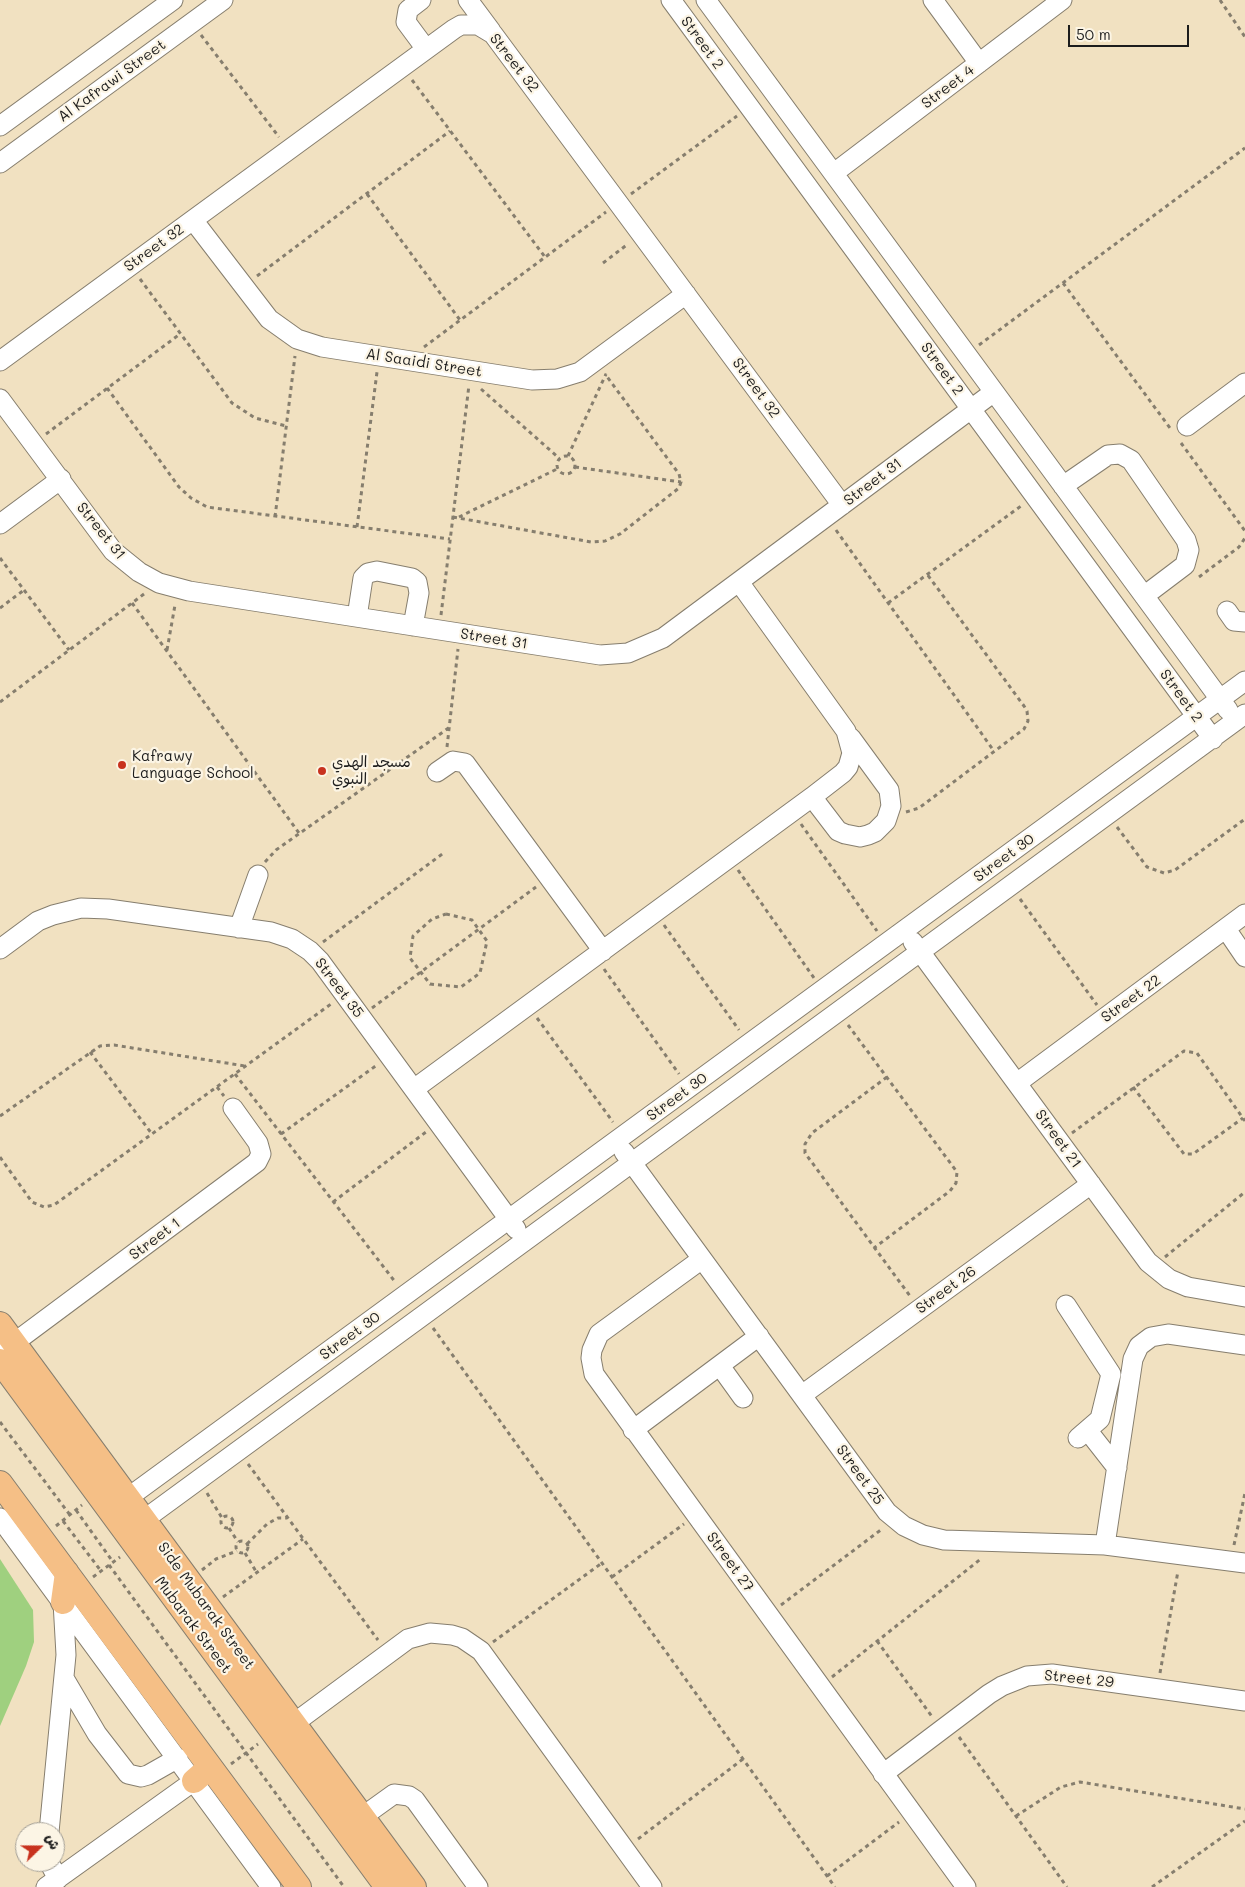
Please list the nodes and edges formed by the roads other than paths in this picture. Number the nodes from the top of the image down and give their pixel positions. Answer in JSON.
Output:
{"nodes":[{"id":1,"x":172,"y":0,"type":"edge"},
{"id":2,"x":224,"y":0,"type":"edge"},
{"id":3,"x":421,"y":0,"type":"edge"},
{"id":4,"x":468,"y":0,"type":"edge"},
{"id":5,"x":671,"y":0,"type":"edge"},
{"id":6,"x":933,"y":0,"type":"edge"},
{"id":7,"x":1062,"y":0,"type":"edge"},
{"id":8,"x":707,"y":1,"type":"edge"},
{"id":9,"x":686,"y":20,"type":"junction"},
{"id":10,"x":493,"y":34,"type":"junction"},
{"id":11,"x":426,"y":49,"type":"junction"},
{"id":12,"x":979,"y":63,"type":"junction"},
{"id":13,"x":0,"y":126,"type":"edge"},
{"id":14,"x":0,"y":163,"type":"edge"},
{"id":15,"x":834,"y":174,"type":"junction"},
{"id":16,"x":193,"y":220,"type":"junction"},
{"id":17,"x":686,"y":294,"type":"junction"},
{"id":18,"x":0,"y":361,"type":"edge"},
{"id":19,"x":1245,"y":383,"type":"edge"},
{"id":20,"x":994,"y":392,"type":"junction"},
{"id":21,"x":0,"y":399,"type":"edge"},
{"id":22,"x":971,"y":409,"type":"junction"},
{"id":23,"x":1180,"y":433,"type":"road end"},
{"id":24,"x":60,"y":479,"type":"junction"},
{"id":25,"x":1063,"y":486,"type":"junction"},
{"id":26,"x":842,"y":505,"type":"junction"},
{"id":27,"x":0,"y":524,"type":"edge"},
{"id":28,"x":738,"y":582,"type":"junction"},
{"id":29,"x":1144,"y":596,"type":"junction"},
{"id":30,"x":1227,"y":611,"type":"dead end"},
{"id":31,"x":357,"y":617,"type":"junction"},
{"id":32,"x":1245,"y":622,"type":"edge"},
{"id":33,"x":413,"y":626,"type":"junction"},
{"id":34,"x":1245,"y":682,"type":"edge"},
{"id":35,"x":1220,"y":700,"type":"junction"},
{"id":36,"x":1197,"y":717,"type":"junction"},
{"id":37,"x":1240,"y":718,"type":"edge"},
{"id":38,"x":846,"y":731,"type":"junction"},
{"id":39,"x":1212,"y":738,"type":"junction"},
{"id":40,"x":441,"y":769,"type":"road end"},
{"id":41,"x":812,"y":797,"type":"junction"},
{"id":42,"x":258,"y":875,"type":"road end"},
{"id":43,"x":1245,"y":914,"type":"edge"},
{"id":44,"x":239,"y":928,"type":"junction"},
{"id":45,"x":1226,"y":929,"type":"junction"},
{"id":46,"x":905,"y":931,"type":"junction"},
{"id":47,"x":0,"y":949,"type":"edge"},
{"id":48,"x":920,"y":952,"type":"junction"},
{"id":49,"x":599,"y":953,"type":"junction"},
{"id":50,"x":1245,"y":957,"type":"edge"},
{"id":51,"x":1017,"y":1083,"type":"junction"},
{"id":52,"x":414,"y":1089,"type":"junction"},
{"id":53,"x":232,"y":1108,"type":"dead end"},
{"id":54,"x":620,"y":1138,"type":"junction"},
{"id":55,"x":632,"y":1163,"type":"junction"},
{"id":56,"x":1091,"y":1184,"type":"junction"},
{"id":57,"x":509,"y":1219,"type":"junction"},
{"id":58,"x":525,"y":1241,"type":"junction"},
{"id":59,"x":702,"y":1258,"type":"junction"},
{"id":60,"x":1245,"y":1297,"type":"edge"},
{"id":61,"x":1066,"y":1305,"type":"dead end"},
{"id":62,"x":0,"y":1324,"type":"edge"},
{"id":63,"x":759,"y":1336,"type":"junction"},
{"id":64,"x":1245,"y":1345,"type":"edge"},
{"id":65,"x":5,"y":1352,"type":"edge"},
{"id":66,"x":720,"y":1366,"type":"junction"},
{"id":67,"x":802,"y":1395,"type":"junction"},
{"id":68,"x":743,"y":1398,"type":"dead end"},
{"id":69,"x":633,"y":1430,"type":"junction"},
{"id":70,"x":1117,"y":1468,"type":"junction"},
{"id":71,"x":0,"y":1483,"type":"edge"},
{"id":72,"x":111,"y":1502,"type":"junction"},
{"id":73,"x":0,"y":1518,"type":"edge"},
{"id":74,"x":134,"y":1533,"type":"junction"},
{"id":75,"x":1105,"y":1545,"type":"junction"},
{"id":76,"x":1238,"y":1562,"type":"edge"},
{"id":77,"x":70,"y":1588,"type":"junction"},
{"id":78,"x":64,"y":1678,"type":"junction"},
{"id":79,"x":1245,"y":1701,"type":"edge"},
{"id":80,"x":283,"y":1728,"type":"junction"},
{"id":81,"x":178,"y":1758,"type":"junction"},
{"id":82,"x":207,"y":1774,"type":"junction"},
{"id":83,"x":884,"y":1774,"type":"junction"},
{"id":84,"x":362,"y":1817,"type":"junction"},
{"id":85,"x":50,"y":1822,"type":"edge"},
{"id":86,"x":51,"y":1876,"type":"edge"},
{"id":87,"x":271,"y":1887,"type":"edge"},
{"id":88,"x":299,"y":1887,"type":"edge"},
{"id":89,"x":387,"y":1887,"type":"edge"},
{"id":90,"x":414,"y":1887,"type":"edge"},
{"id":91,"x":478,"y":1887,"type":"edge"},
{"id":92,"x":652,"y":1887,"type":"edge"},
{"id":93,"x":966,"y":1887,"type":"edge"}],
"edges":[{"from":1,"to":13,"type":"street","name":"Al Kafrawi Street"},
{"from":2,"to":14,"type":"street","name":"Al Kafrawi Street"},
{"from":3,"to":11,"type":"street"},
{"from":4,"to":10,"type":"street"},
{"from":5,"to":9,"type":"street","name":"Street 2"},
{"from":6,"to":12,"type":"street"},
{"from":7,"to":12,"type":"street","name":"Street 4"},
{"from":8,"to":9,"type":"street"},
{"from":8,"to":15,"type":"street","name":"Street 2"},
{"from":9,"to":22,"type":"street","name":"Street 2"},
{"from":10,"to":11,"type":"street","name":"Street 32"},
{"from":10,"to":17,"type":"street","name":"Street 32"},
{"from":11,"to":16,"type":"street","name":"Street 32"},
{"from":12,"to":15,"type":"street","name":"Street 4"},
{"from":15,"to":20,"type":"street","name":"Street 2"},
{"from":16,"to":17,"type":"street","name":"Al Saaidi Street"},
{"from":16,"to":18,"type":"street","name":"Street 32"},
{"from":17,"to":26,"type":"street","name":"Street 32"},
{"from":19,"to":23,"type":"street"},
{"from":20,"to":22,"type":"street","name":"Street 31"},
{"from":20,"to":25,"type":"street","name":"Street 2"},
{"from":21,"to":24,"type":"street","name":"Street 31"},
{"from":22,"to":26,"type":"street","name":"Street 31"},
{"from":22,"to":36,"type":"street","name":"Street 2"},
{"from":24,"to":27,"type":"street"},
{"from":24,"to":31,"type":"street","name":"Street 31"},
{"from":25,"to":29,"type":"street","name":"Street 2"},
{"from":25,"to":29,"type":"street"},
{"from":26,"to":28,"type":"street","name":"Street 31"},
{"from":28,"to":33,"type":"street","name":"Street 31"},
{"from":28,"to":38,"type":"street"},
{"from":29,"to":35,"type":"street","name":"Street 2"},
{"from":30,"to":32,"type":"street"},
{"from":31,"to":33,"type":"street","name":"Street 31"},
{"from":31,"to":33,"type":"street"},
{"from":34,"to":35,"type":"street","name":"Street 30"},
{"from":35,"to":36,"type":"street","name":"Street 30"},
{"from":35,"to":37,"type":"street","name":"Street 2"},
{"from":36,"to":39,"type":"street","name":"Street 2"},
{"from":36,"to":46,"type":"street","name":"Street 30"},
{"from":37,"to":39,"type":"street","name":"Street 30"},
{"from":38,"to":41,"type":"street"},
{"from":38,"to":41,"type":"street"},
{"from":39,"to":48,"type":"street","name":"Street 30"},
{"from":40,"to":49,"type":"street"},
{"from":41,"to":49,"type":"street"},
{"from":42,"to":44,"type":"street"},
{"from":43,"to":45,"type":"street","name":"Street 22"},
{"from":44,"to":47,"type":"street","name":"Street 35"},
{"from":44,"to":52,"type":"street","name":"Street 35"},
{"from":45,"to":50,"type":"street"},
{"from":45,"to":51,"type":"street","name":"Street 22"},
{"from":46,"to":48,"type":"street","name":"Street 21"},
{"from":46,"to":54,"type":"street","name":"Street 30"},
{"from":48,"to":51,"type":"street","name":"Street 21"},
{"from":48,"to":55,"type":"street","name":"Street 30"},
{"from":49,"to":52,"type":"street"},
{"from":51,"to":56,"type":"street","name":"Street 21"},
{"from":52,"to":57,"type":"street","name":"Street 35"},
{"from":53,"to":65,"type":"street","name":"Street 1"},
{"from":54,"to":55,"type":"street","name":"Street 25"},
{"from":54,"to":57,"type":"street","name":"Street 30"},
{"from":55,"to":58,"type":"street","name":"Street 30"},
{"from":55,"to":59,"type":"street","name":"Street 25"},
{"from":56,"to":60,"type":"street","name":"Street 21"},
{"from":56,"to":67,"type":"street","name":"Street 26"},
{"from":57,"to":58,"type":"street","name":"Street 35"},
{"from":57,"to":72,"type":"street","name":"Street 30"},
{"from":58,"to":74,"type":"street","name":"Street 30"},
{"from":59,"to":63,"type":"street","name":"Street 25"},
{"from":59,"to":69,"type":"street","name":"Street 27"},
{"from":61,"to":70,"type":"street"},
{"from":62,"to":65,"type":"main road"},
{"from":63,"to":66,"type":"street"},
{"from":63,"to":67,"type":"street","name":"Street 25"},
{"from":64,"to":70,"type":"street"},
{"from":65,"to":72,"type":"main road","name":"Mubarak Street"},
{"from":66,"to":68,"type":"street"},
{"from":66,"to":69,"type":"street"},
{"from":67,"to":75,"type":"street","name":"Street 25"},
{"from":69,"to":83,"type":"street","name":"Street 27"},
{"from":70,"to":75,"type":"street"},
{"from":71,"to":77,"type":"main road"},
{"from":72,"to":74,"type":"main road","name":"Mubarak Street"},
{"from":73,"to":77,"type":"street"},
{"from":74,"to":80,"type":"main road","name":"Mubarak Street"},
{"from":74,"to":80,"type":"main road","name":"Side Mubarak Street"},
{"from":75,"to":76,"type":"street","name":"Street 25"},
{"from":77,"to":78,"type":"street"},
{"from":77,"to":81,"type":"street"},
{"from":77,"to":82,"type":"main road"},
{"from":78,"to":81,"type":"street"},
{"from":78,"to":85,"type":"street"},
{"from":79,"to":83,"type":"street","name":"Street 29"},
{"from":80,"to":84,"type":"main road","name":"Side Mubarak Street"},
{"from":80,"to":89,"type":"main road","name":"Mubarak Street"},
{"from":80,"to":92,"type":"street"},
{"from":81,"to":82,"type":"street"},
{"from":82,"to":86,"type":"street"},
{"from":82,"to":87,"type":"street"},
{"from":82,"to":88,"type":"main road"},
{"from":83,"to":93,"type":"street","name":"Street 27"},
{"from":84,"to":90,"type":"main road","name":"Side Mubarak Street"},
{"from":84,"to":91,"type":"street"}]}
